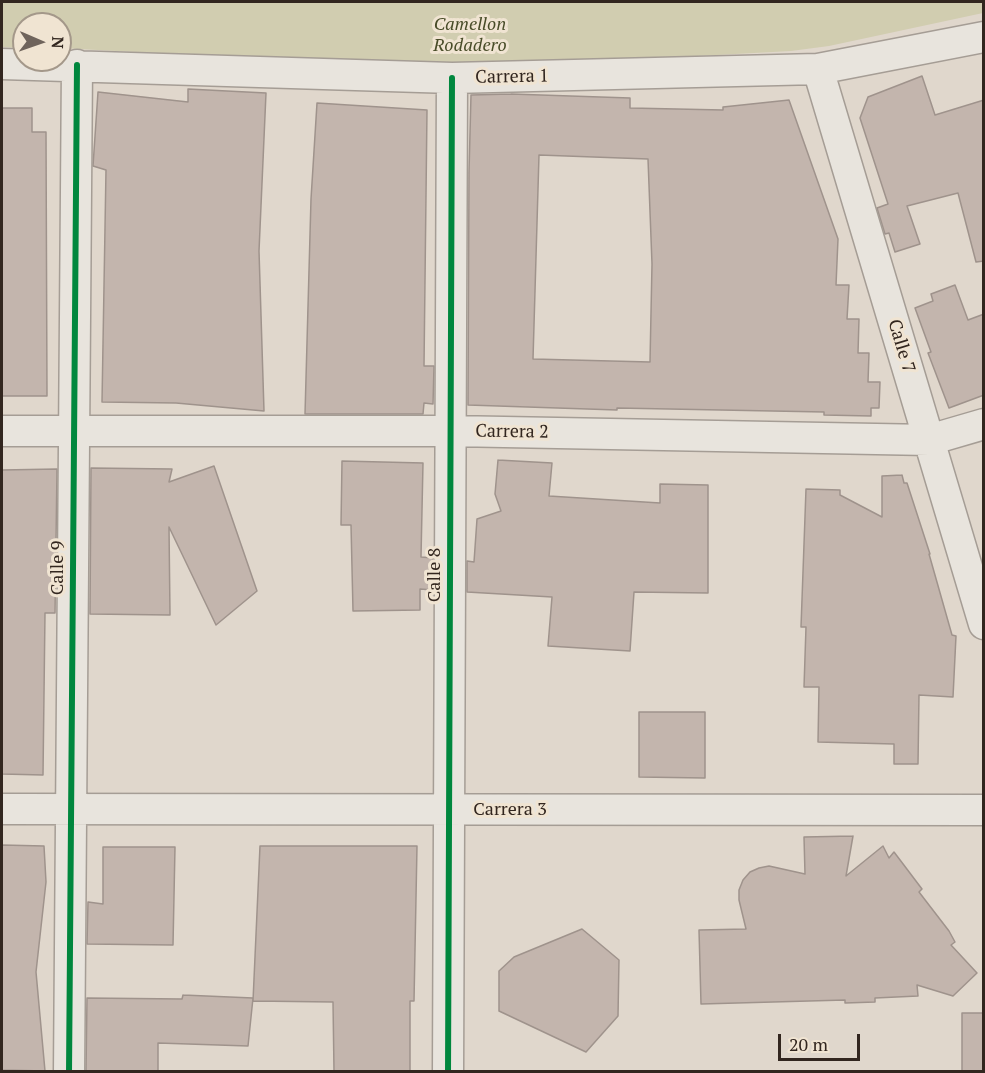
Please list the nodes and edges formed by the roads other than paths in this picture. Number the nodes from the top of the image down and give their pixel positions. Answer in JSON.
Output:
{"nodes":[{"id":1,"x":984,"y":36,"type":"edge"},
{"id":2,"x":2,"y":64,"type":"edge"},
{"id":3,"x":77,"y":65,"type":"junction"},
{"id":4,"x":818,"y":69,"type":"junction"},
{"id":5,"x":452,"y":78,"type":"junction"},
{"id":6,"x":984,"y":424,"type":"edge"},
{"id":7,"x":2,"y":431,"type":"edge"},
{"id":8,"x":74,"y":431,"type":"junction"},
{"id":9,"x":451,"y":431,"type":"junction"},
{"id":10,"x":929,"y":440,"type":"junction"},
{"id":11,"x":984,"y":624,"type":"edge"},
{"id":12,"x":2,"y":809,"type":"edge"},
{"id":13,"x":71,"y":809,"type":"junction"},
{"id":14,"x":449,"y":810,"type":"junction"},
{"id":15,"x":984,"y":810,"type":"edge"},
{"id":16,"x":69,"y":1071,"type":"edge"},
{"id":17,"x":448,"y":1071,"type":"edge"}],
"edges":[{"from":1,"to":4,"type":"street","name":"Carrera 1"},
{"from":2,"to":3,"type":"street","name":"Carrera 1"},
{"from":3,"to":5,"type":"street","name":"Carrera 1"},
{"from":3,"to":8,"type":"street","name":"Calle 9"},
{"from":4,"to":5,"type":"street","name":"Carrera 1"},
{"from":4,"to":10,"type":"street","name":"Calle 7"},
{"from":5,"to":9,"type":"street","name":"Calle 8"},
{"from":6,"to":10,"type":"street","name":"Carrera 2"},
{"from":7,"to":8,"type":"street","name":"Carrera 2"},
{"from":8,"to":9,"type":"street","name":"Carrera 2"},
{"from":8,"to":13,"type":"street","name":"Calle 9"},
{"from":9,"to":10,"type":"street","name":"Carrera 2"},
{"from":9,"to":14,"type":"street","name":"Calle 8"},
{"from":10,"to":11,"type":"street","name":"Calle 7"},
{"from":12,"to":13,"type":"street","name":"Carrera 3"},
{"from":13,"to":14,"type":"street","name":"Carrera 3"},
{"from":13,"to":16,"type":"street","name":"Calle 9"},
{"from":14,"to":15,"type":"street","name":"Carrera 3"},
{"from":14,"to":17,"type":"street","name":"Calle 8"}]}
